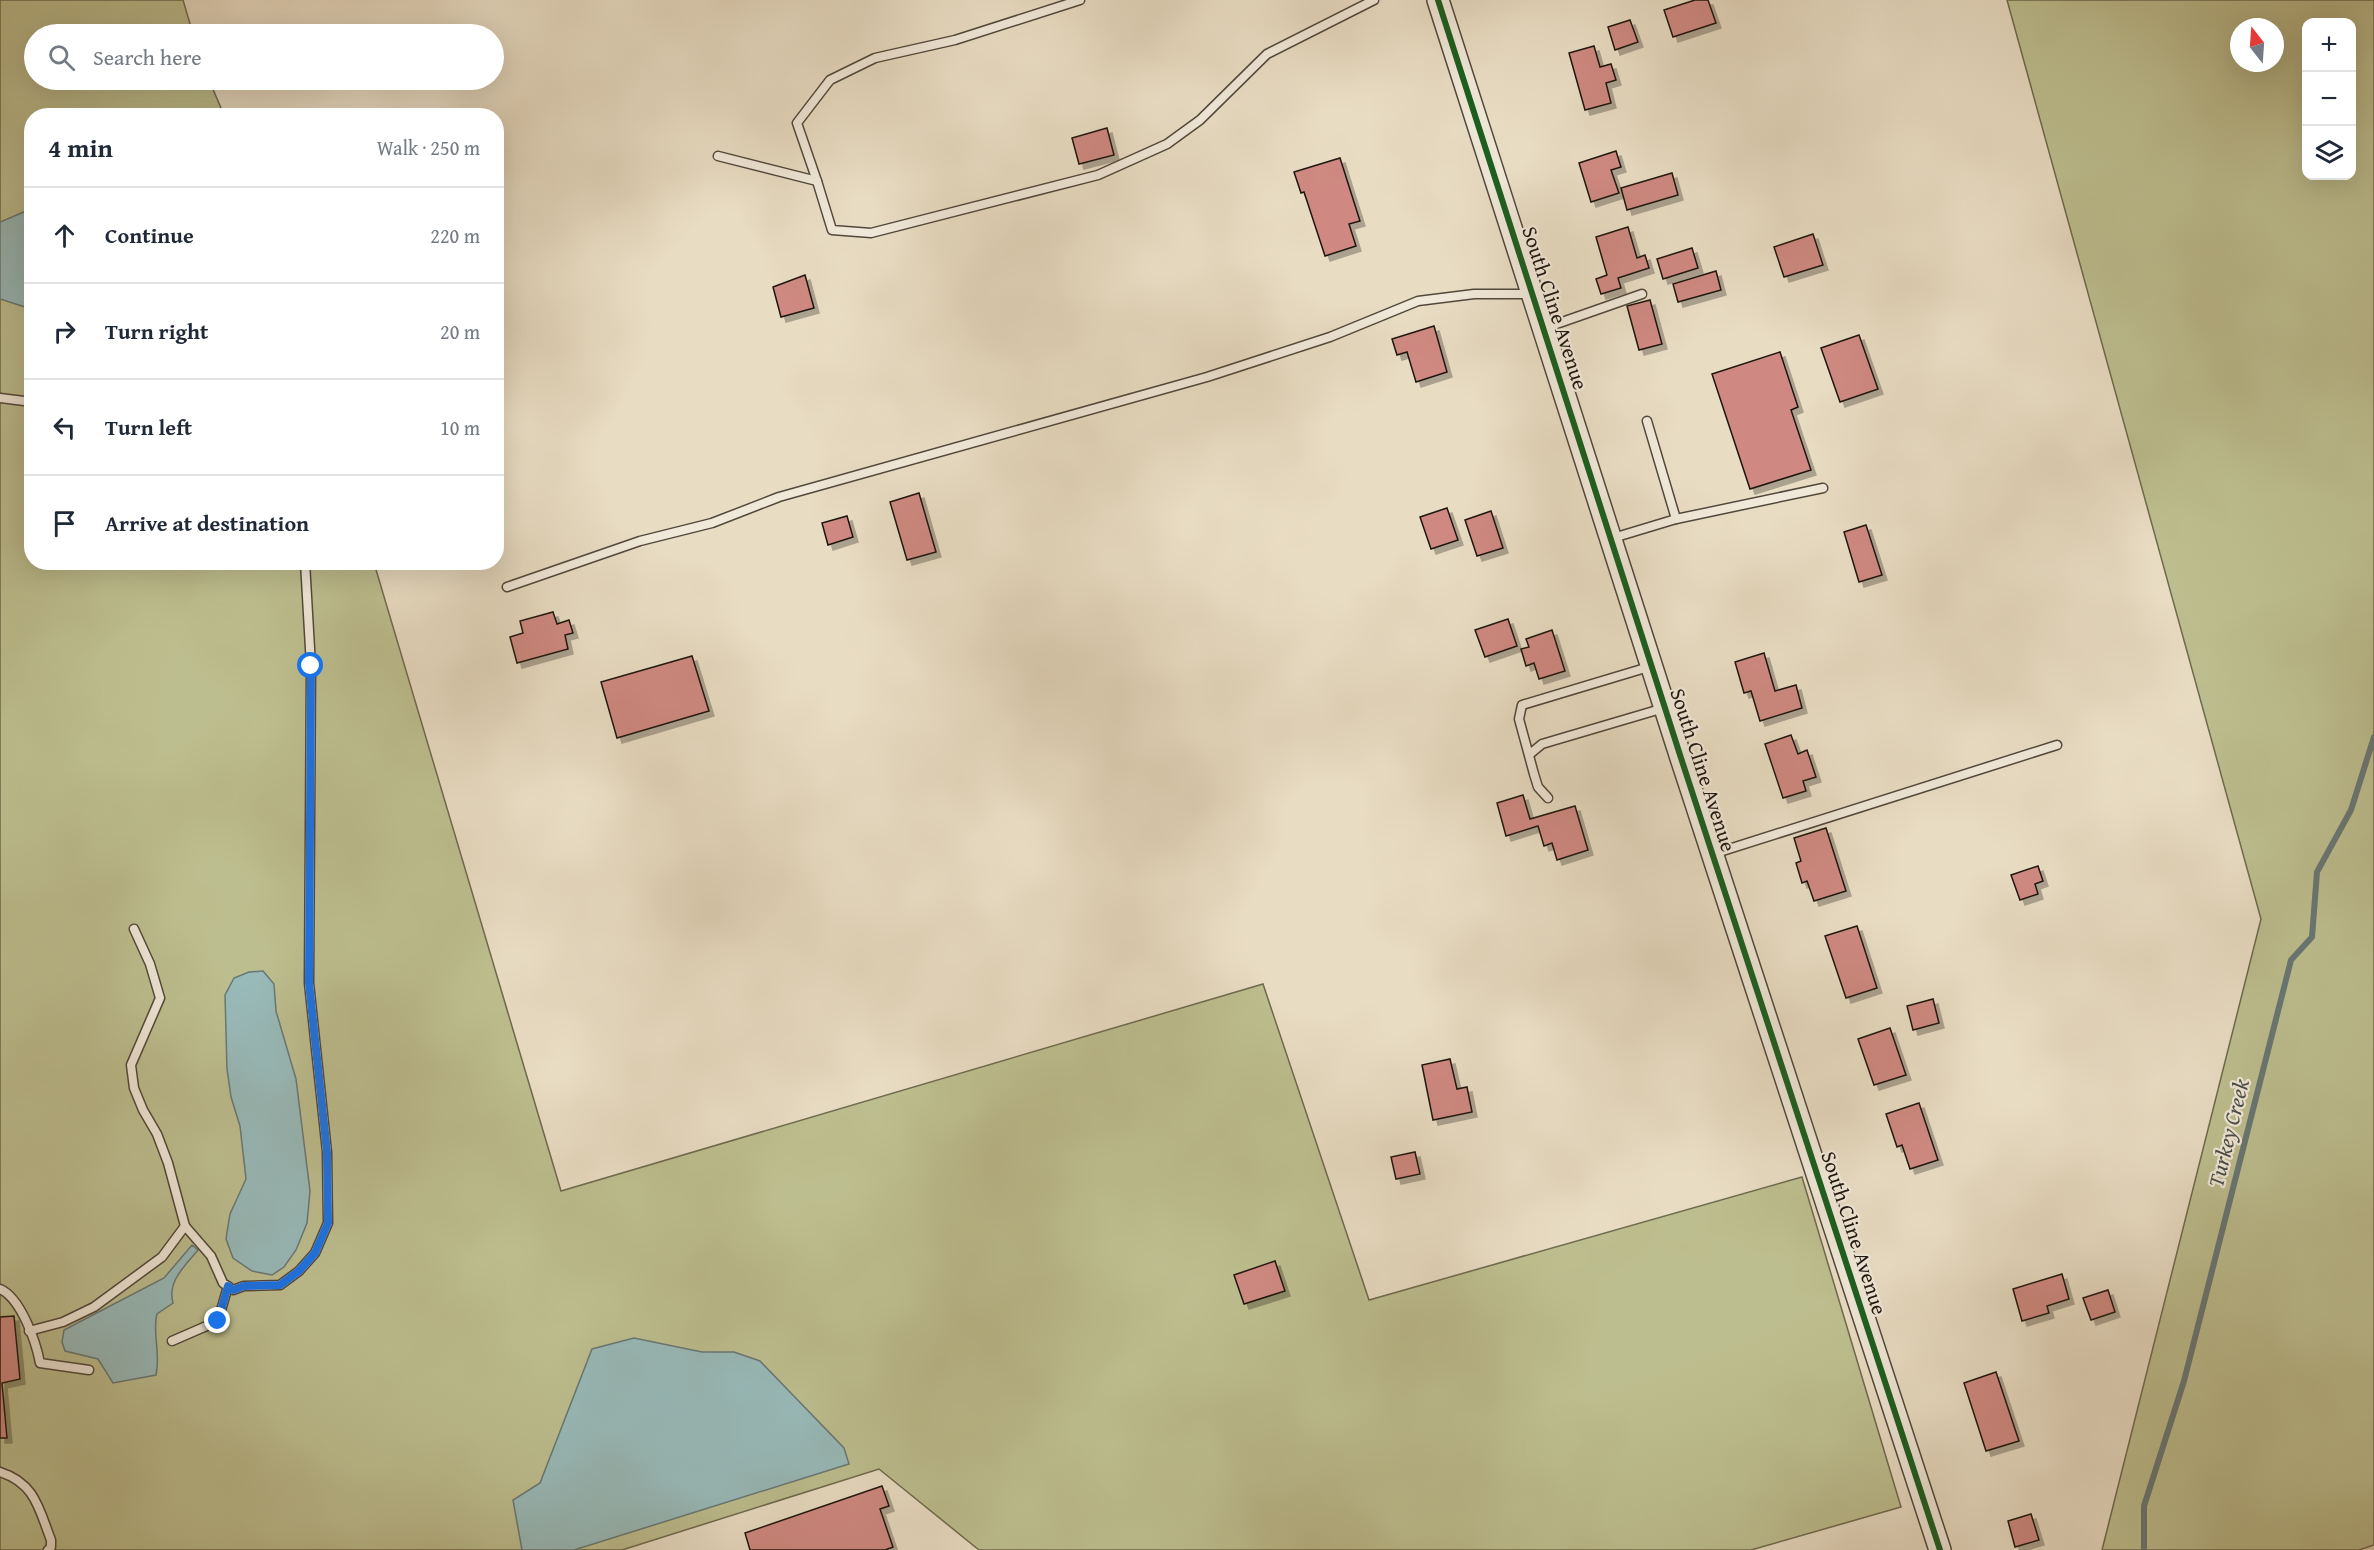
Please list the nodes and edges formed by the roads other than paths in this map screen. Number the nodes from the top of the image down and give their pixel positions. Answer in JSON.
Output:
{"nodes":[{"id":1,"x":1080,"y":0,"type":"edge"},
{"id":2,"x":1374,"y":0,"type":"edge"},
{"id":3,"x":1438,"y":0,"type":"edge"},
{"id":4,"x":718,"y":156,"type":"dead end"},
{"id":5,"x":817,"y":181,"type":"junction"},
{"id":6,"x":1533,"y":294,"type":"junction"},
{"id":7,"x":1642,"y":294,"type":"dead end"},
{"id":8,"x":1544,"y":329,"type":"junction"},
{"id":9,"x":0,"y":398,"type":"edge"},
{"id":10,"x":24,"y":401,"type":"edge"},
{"id":11,"x":1647,"y":421,"type":"dead end"},
{"id":12,"x":1823,"y":488,"type":"dead end"},
{"id":13,"x":1676,"y":519,"type":"junction"},
{"id":14,"x":1612,"y":538,"type":"junction"},
{"id":15,"x":305,"y":570,"type":"edge"},
{"id":16,"x":507,"y":587,"type":"dead end"},
{"id":17,"x":1652,"y":666,"type":"junction"},
{"id":18,"x":1665,"y":707,"type":"junction"},
{"id":19,"x":2056,"y":745,"type":"dead end"},
{"id":20,"x":1530,"y":754,"type":"junction"},
{"id":21,"x":1548,"y":798,"type":"dead end"},
{"id":22,"x":1713,"y":854,"type":"junction"},
{"id":23,"x":134,"y":928,"type":"dead end"},
{"id":24,"x":185,"y":1226,"type":"junction"},
{"id":25,"x":228,"y":1286,"type":"junction"},
{"id":26,"x":0,"y":1290,"type":"edge"},
{"id":27,"x":29,"y":1331,"type":"junction"},
{"id":28,"x":172,"y":1341,"type":"dead end"},
{"id":29,"x":89,"y":1370,"type":"dead end"},
{"id":30,"x":0,"y":1472,"type":"edge"},
{"id":31,"x":48,"y":1550,"type":"edge"},
{"id":32,"x":1940,"y":1550,"type":"edge"}],
"edges":[{"from":1,"to":5,"type":"lane"},
{"from":2,"to":5,"type":"lane"},
{"from":3,"to":6,"type":"street","name":"South Cline Avenue"},
{"from":4,"to":5,"type":"lane"},
{"from":6,"to":8,"type":"street","name":"South Cline Avenue"},
{"from":6,"to":16,"type":"lane"},
{"from":7,"to":8,"type":"lane"},
{"from":8,"to":14,"type":"street","name":"South Cline Avenue"},
{"from":9,"to":10,"type":"lane"},
{"from":11,"to":13,"type":"lane"},
{"from":12,"to":13,"type":"lane"},
{"from":13,"to":14,"type":"lane"},
{"from":14,"to":17,"type":"street","name":"South Cline Avenue"},
{"from":15,"to":25,"type":"lane"},
{"from":17,"to":18,"type":"street","name":"South Cline Avenue"},
{"from":17,"to":20,"type":"lane"},
{"from":18,"to":20,"type":"lane"},
{"from":18,"to":22,"type":"street","name":"South Cline Avenue"},
{"from":19,"to":22,"type":"lane"},
{"from":20,"to":21,"type":"lane"},
{"from":22,"to":32,"type":"street","name":"South Cline Avenue"},
{"from":23,"to":24,"type":"lane"},
{"from":24,"to":25,"type":"lane"},
{"from":24,"to":27,"type":"lane"},
{"from":25,"to":28,"type":"lane"},
{"from":26,"to":27,"type":"lane"},
{"from":27,"to":29,"type":"lane"},
{"from":30,"to":31,"type":"lane"}]}
